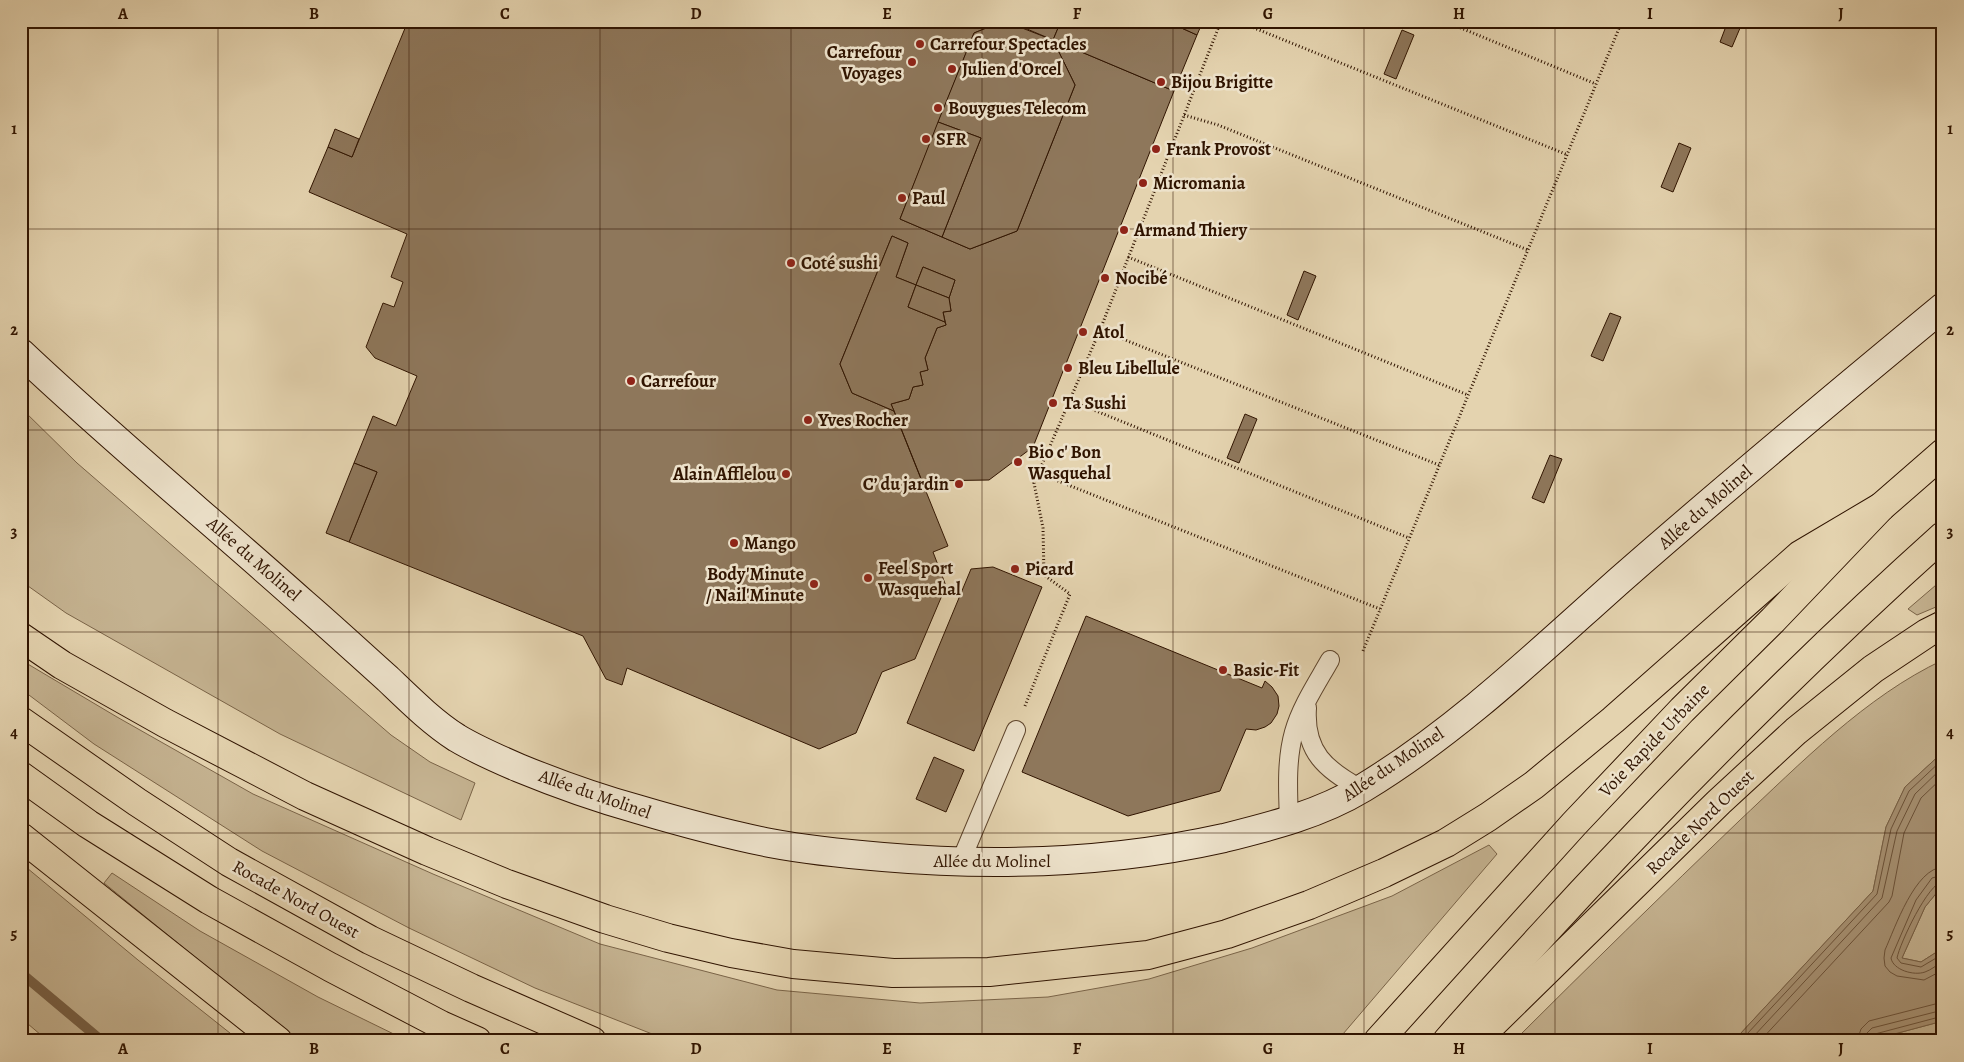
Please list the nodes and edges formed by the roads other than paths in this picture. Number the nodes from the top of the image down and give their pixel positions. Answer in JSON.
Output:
{"nodes":[{"id":1,"x":1943,"y":307,"type":"edge"},
{"id":2,"x":21,"y":353,"type":"edge"},
{"id":3,"x":1943,"y":452,"type":"edge"},
{"id":4,"x":1881,"y":507,"type":"junction"},
{"id":5,"x":1943,"y":536,"type":"edge"},
{"id":6,"x":1943,"y":625,"type":"edge"},
{"id":7,"x":21,"y":637,"type":"edge"},
{"id":8,"x":1330,"y":660,"type":"dead end"},
{"id":9,"x":1308,"y":700,"type":"junction"},
{"id":10,"x":21,"y":721,"type":"edge"},
{"id":11,"x":1016,"y":730,"type":"road end"},
{"id":12,"x":21,"y":776,"type":"edge"},
{"id":13,"x":1361,"y":789,"type":"junction"},
{"id":14,"x":1288,"y":821,"type":"junction"},
{"id":15,"x":21,"y":837,"type":"edge"},
{"id":16,"x":960,"y":863,"type":"junction"},
{"id":17,"x":278,"y":1041,"type":"edge"},
{"id":18,"x":477,"y":1041,"type":"edge"},
{"id":19,"x":592,"y":1041,"type":"edge"},
{"id":20,"x":1378,"y":1041,"type":"edge"},
{"id":21,"x":1447,"y":1041,"type":"edge"},
{"id":22,"x":1474,"y":1041,"type":"edge"}],
"edges":[{"from":1,"to":13,"type":"street","name":"Allée du Molinel"},
{"from":2,"to":16,"type":"street","name":"Allée du Molinel"},
{"from":3,"to":4,"type":"highway","name":"Voie Rapide Urbaine"},
{"from":4,"to":7,"type":"highway"},
{"from":4,"to":20,"type":"highway","name":"Voie Rapide Urbaine"},
{"from":5,"to":21,"type":"highway"},
{"from":6,"to":22,"type":"highway","name":"Rocade Nord Ouest"},
{"from":8,"to":9,"type":"lane"},
{"from":9,"to":13,"type":"lane"},
{"from":9,"to":14,"type":"lane"},
{"from":10,"to":19,"type":"highway","name":"Rocade Nord Ouest"},
{"from":11,"to":16,"type":"lane"},
{"from":12,"to":18,"type":"highway"},
{"from":13,"to":14,"type":"street","name":"Allée du Molinel"},
{"from":14,"to":16,"type":"street","name":"Allée du Molinel"},
{"from":15,"to":17,"type":"highway"}]}
